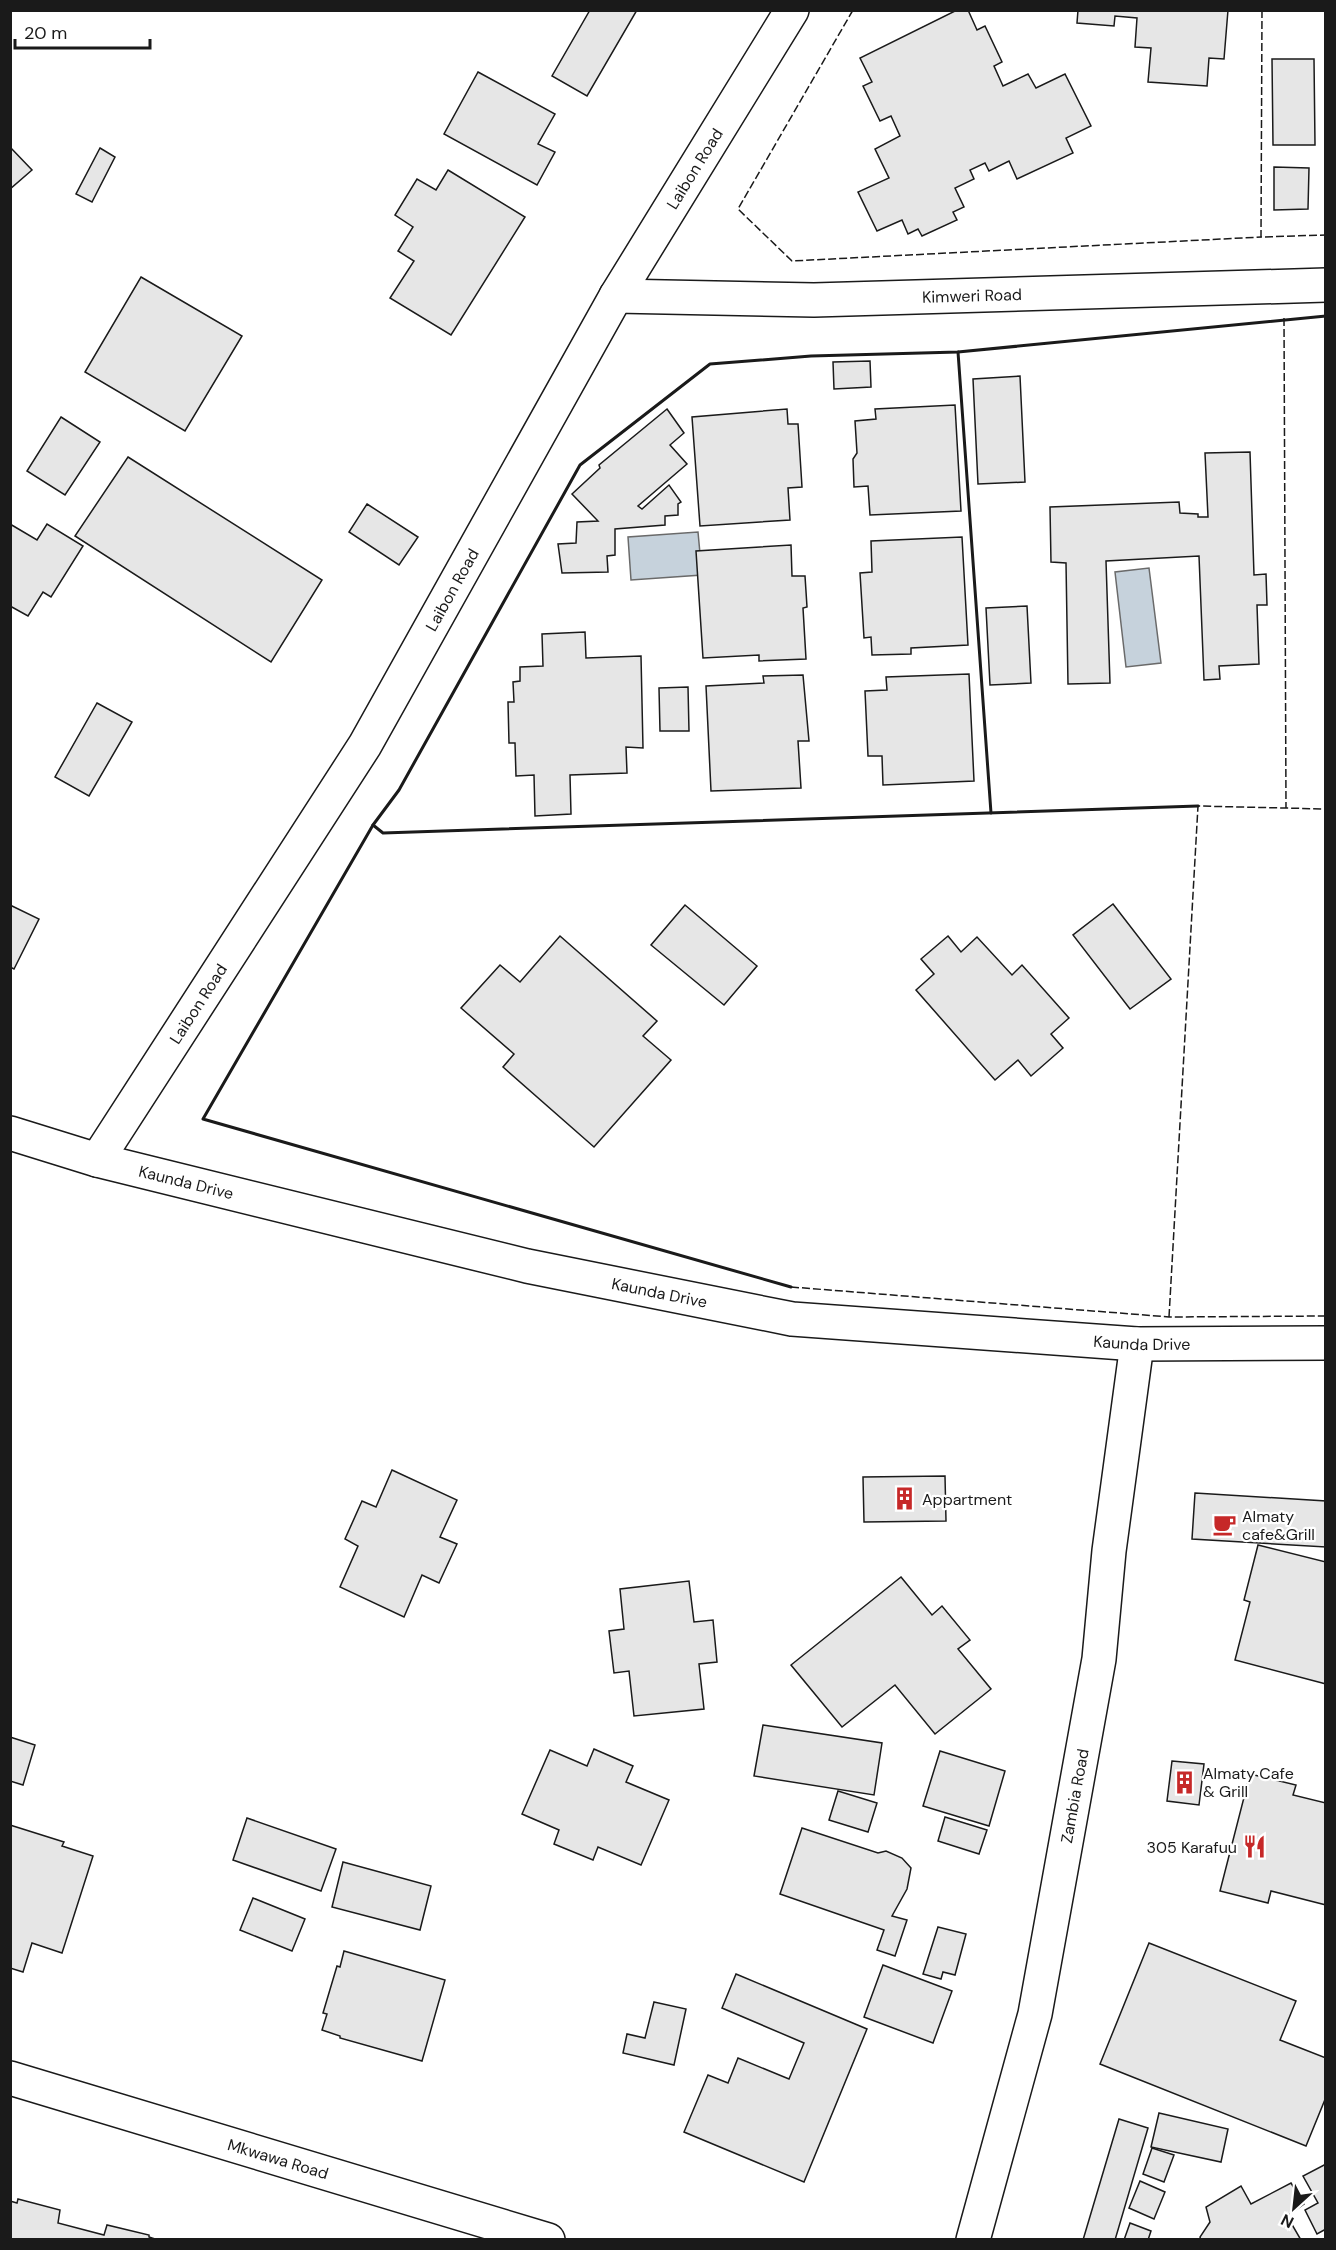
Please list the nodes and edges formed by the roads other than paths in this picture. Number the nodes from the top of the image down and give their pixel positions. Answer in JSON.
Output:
{"nodes":[{"id":1,"x":792,"y":10,"type":"edge"},
{"id":2,"x":1326,"y":285,"type":"edge"},
{"id":3,"x":616,"y":296,"type":"junction"},
{"id":4,"x":10,"y":1133,"type":"edge"},
{"id":5,"x":97,"y":1160,"type":"junction"},
{"id":6,"x":1326,"y":1343,"type":"edge"},
{"id":7,"x":1137,"y":1344,"type":"junction"},
{"id":8,"x":10,"y":2078,"type":"edge"},
{"id":9,"x":548,"y":2240,"type":"edge"},
{"id":10,"x":973,"y":2240,"type":"edge"}],
"edges":[{"from":1,"to":3,"type":"street","name":"Laibon Road"},
{"from":2,"to":3,"type":"street","name":"Kimweri Road"},
{"from":3,"to":5,"type":"street","name":"Laibon Road"},
{"from":4,"to":5,"type":"street","name":"Kaunda Drive"},
{"from":5,"to":7,"type":"street","name":"Kaunda Drive"},
{"from":6,"to":7,"type":"street","name":"Kaunda Drive"},
{"from":7,"to":10,"type":"street","name":"Zambia Road"},
{"from":8,"to":9,"type":"street","name":"Mkwawa Road"}]}
